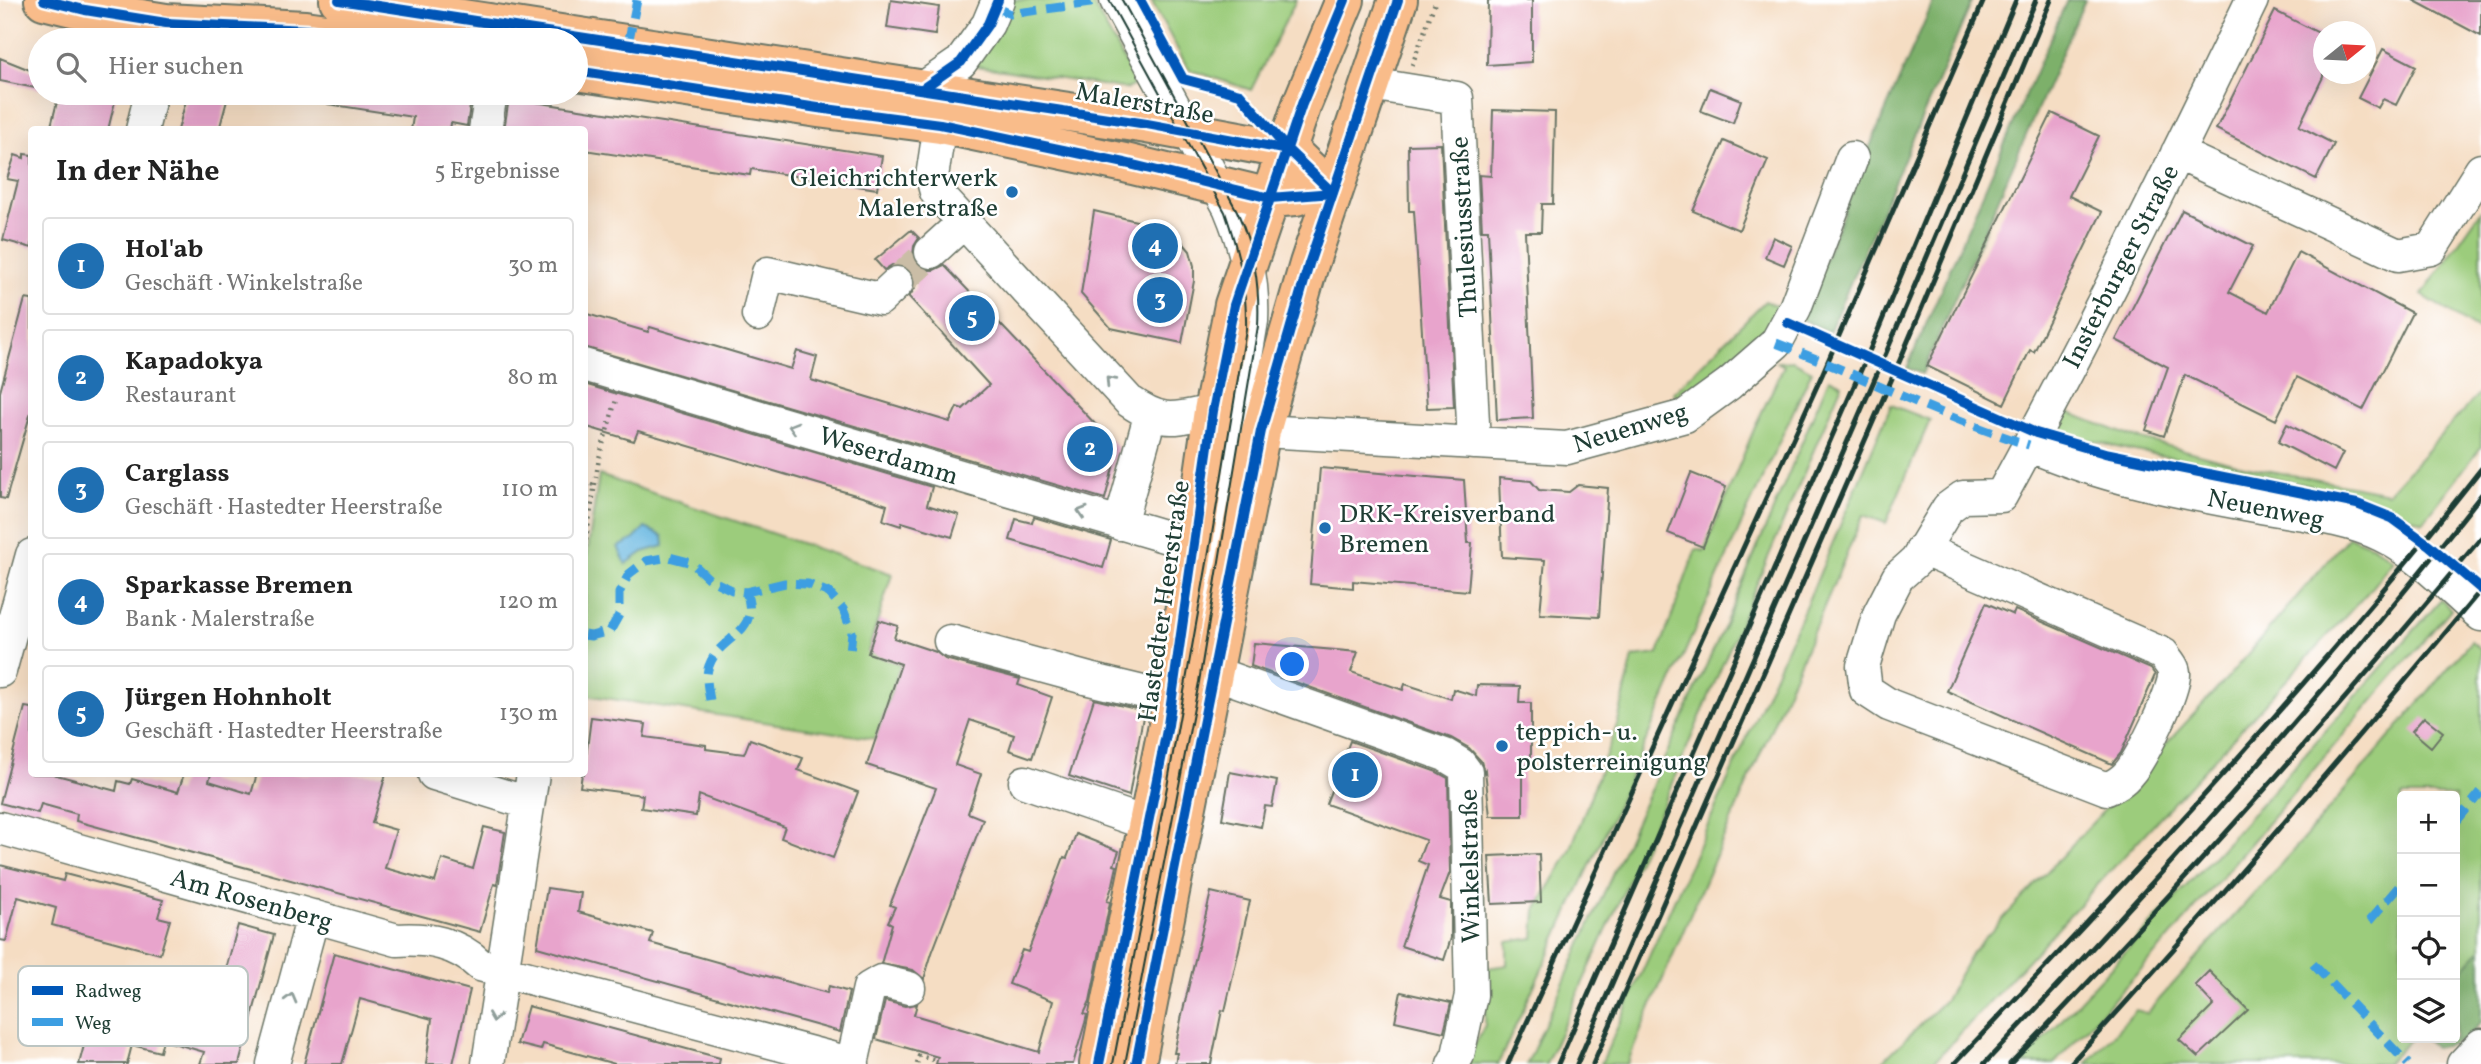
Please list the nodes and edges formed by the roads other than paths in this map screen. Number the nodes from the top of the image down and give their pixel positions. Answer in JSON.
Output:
{"nodes":[{"id":1,"x":44,"y":0,"type":"edge"},
{"id":2,"x":339,"y":0,"type":"edge"},
{"id":3,"x":998,"y":0,"type":"edge"},
{"id":4,"x":1116,"y":0,"type":"edge"},
{"id":5,"x":1345,"y":0,"type":"edge"},
{"id":6,"x":1398,"y":0,"type":"edge"},
{"id":7,"x":2252,"y":0,"type":"edge"},
{"id":8,"x":153,"y":28,"type":"edge"},
{"id":9,"x":522,"y":28,"type":"edge"},
{"id":10,"x":588,"y":38,"type":"edge"},
{"id":11,"x":588,"y":73,"type":"edge"},
{"id":12,"x":1370,"y":84,"type":"junction"},
{"id":13,"x":922,"y":89,"type":"junction"},
{"id":14,"x":147,"y":105,"type":"edge"},
{"id":15,"x":489,"y":105,"type":"edge"},
{"id":16,"x":940,"y":124,"type":"junction"},
{"id":17,"x":143,"y":126,"type":"edge"},
{"id":18,"x":486,"y":126,"type":"edge"},
{"id":19,"x":1188,"y":132,"type":"junction"},
{"id":20,"x":1288,"y":150,"type":"junction"},
{"id":21,"x":2177,"y":153,"type":"junction"},
{"id":22,"x":1852,"y":158,"type":"dead end"},
{"id":23,"x":2481,"y":170,"type":"edge"},
{"id":24,"x":1217,"y":185,"type":"junction"},
{"id":25,"x":1333,"y":192,"type":"junction"},
{"id":26,"x":1270,"y":198,"type":"junction"},
{"id":27,"x":964,"y":222,"type":"junction"},
{"id":28,"x":931,"y":252,"type":"tunnel mouth"},
{"id":29,"x":1249,"y":264,"type":"junction"},
{"id":30,"x":897,"y":283,"type":"tunnel mouth"},
{"id":31,"x":758,"y":315,"type":"dead end"},
{"id":32,"x":588,"y":366,"type":"edge"},
{"id":33,"x":1213,"y":411,"type":"junction"},
{"id":34,"x":1150,"y":416,"type":"junction"},
{"id":35,"x":1261,"y":431,"type":"junction"},
{"id":36,"x":1474,"y":443,"type":"junction"},
{"id":37,"x":2029,"y":445,"type":"junction"},
{"id":38,"x":1121,"y":524,"type":"junction"},
{"id":39,"x":1194,"y":545,"type":"junction"},
{"id":40,"x":1922,"y":549,"type":"junction"},
{"id":41,"x":28,"y":570,"type":"edge"},
{"id":42,"x":2481,"y":615,"type":"edge"},
{"id":43,"x":950,"y":641,"type":"dead end"},
{"id":44,"x":0,"y":671,"type":"edge"},
{"id":45,"x":1212,"y":672,"type":"junction"},
{"id":46,"x":1172,"y":699,"type":"junction"},
{"id":47,"x":455,"y":777,"type":"edge"},
{"id":48,"x":1025,"y":782,"type":"dead end"},
{"id":49,"x":531,"y":788,"type":"edge"},
{"id":50,"x":1148,"y":824,"type":"junction"},
{"id":51,"x":0,"y":828,"type":"edge"},
{"id":52,"x":313,"y":916,"type":"junction"},
{"id":53,"x":501,"y":970,"type":"junction"},
{"id":54,"x":909,"y":988,"type":"dead end"},
{"id":55,"x":2481,"y":1045,"type":"edge"},
{"id":56,"x":818,"y":1060,"type":"edge"},
{"id":57,"x":273,"y":1064,"type":"edge"},
{"id":58,"x":488,"y":1064,"type":"edge"},
{"id":59,"x":852,"y":1064,"type":"edge"},
{"id":60,"x":1099,"y":1064,"type":"edge"},
{"id":61,"x":1120,"y":1064,"type":"edge"},
{"id":62,"x":1136,"y":1064,"type":"edge"},
{"id":63,"x":1453,"y":1064,"type":"edge"},
{"id":64,"x":2463,"y":1064,"type":"edge"}],
"edges":[{"from":1,"to":8,"type":"main road"},
{"from":2,"to":9,"type":"main road","name":"Malerstraße"},
{"from":3,"to":13,"type":"street"},
{"from":4,"to":19,"type":"street"},
{"from":5,"to":20,"type":"main road","name":"Hastedter Heerstraße"},
{"from":6,"to":12,"type":"main road"},
{"from":7,"to":21,"type":"street","name":"Insterburger Straße"},
{"from":10,"to":13,"type":"main road","name":"Malerstraße"},
{"from":11,"to":16,"type":"main road"},
{"from":12,"to":25,"type":"main road"},
{"from":12,"to":36,"type":"street","name":"Thulesiusstraße"},
{"from":13,"to":19,"type":"main road","name":"Malerstraße"},
{"from":14,"to":17,"type":"street"},
{"from":15,"to":18,"type":"street"},
{"from":16,"to":24,"type":"main road"},
{"from":16,"to":27,"type":"street"},
{"from":19,"to":20,"type":"main road","name":"Malerstraße"},
{"from":19,"to":24,"type":"street"},
{"from":20,"to":25,"type":"main road"},
{"from":20,"to":26,"type":"main road","name":"Hastedter Heerstraße"},
{"from":21,"to":23,"type":"street"},
{"from":21,"to":37,"type":"street","name":"Insterburger Straße"},
{"from":22,"to":36,"type":"street","name":"Neuenweg"},
{"from":24,"to":26,"type":"main road"},
{"from":24,"to":29,"type":"street"},
{"from":25,"to":26,"type":"main road"},
{"from":25,"to":35,"type":"main road"},
{"from":26,"to":29,"type":"main road","name":"Hastedter Heerstraße"},
{"from":27,"to":28,"type":"street"},
{"from":34,"to":27,"type":"street","one_way":true},
{"from":29,"to":33,"type":"main road","name":"Hastedter Heerstraße"},
{"from":29,"to":61,"type":"street"},
{"from":30,"to":31,"type":"street"},
{"from":38,"to":32,"type":"street","name":"Weserdamm","one_way":true},
{"from":33,"to":34,"type":"street"},
{"from":33,"to":39,"type":"main road","name":"Hastedter Heerstraße"},
{"from":34,"to":38,"type":"street","name":"Hastedter Heerstraße"},
{"from":35,"to":36,"type":"street","name":"Neuenweg"},
{"from":35,"to":45,"type":"main road"},
{"from":37,"to":40,"type":"street","name":"Insterburger Straße"},
{"from":37,"to":42,"type":"street","name":"Neuenweg"},
{"from":38,"to":39,"type":"street","name":"Weserdamm"},
{"from":39,"to":46,"type":"main road","name":"Hastedter Heerstraße"},
{"from":40,"to":40,"type":"street"},
{"from":41,"to":44,"type":"street"},
{"from":43,"to":46,"type":"street"},
{"from":45,"to":62,"type":"main road"},
{"from":45,"to":63,"type":"street","name":"Winkelstraße"},
{"from":46,"to":50,"type":"main road","name":"Hastedter Heerstraße"},
{"from":47,"to":49,"type":"street"},
{"from":48,"to":50,"type":"street"},
{"from":49,"to":53,"type":"street"},
{"from":50,"to":60,"type":"main road","name":"Hastedter Heerstraße"},
{"from":51,"to":52,"type":"street","name":"Am Rosenberg"},
{"from":52,"to":53,"type":"street","name":"Am Rosenberg"},
{"from":57,"to":52,"type":"street","one_way":true},
{"from":53,"to":56,"type":"street","name":"Am Rosenberg"},
{"from":53,"to":58,"type":"street","one_way":true},
{"from":54,"to":59,"type":"street"},
{"from":55,"to":64,"type":"street"},
{"from":56,"to":59,"type":"street","name":"Am Rosenberg"}]}
